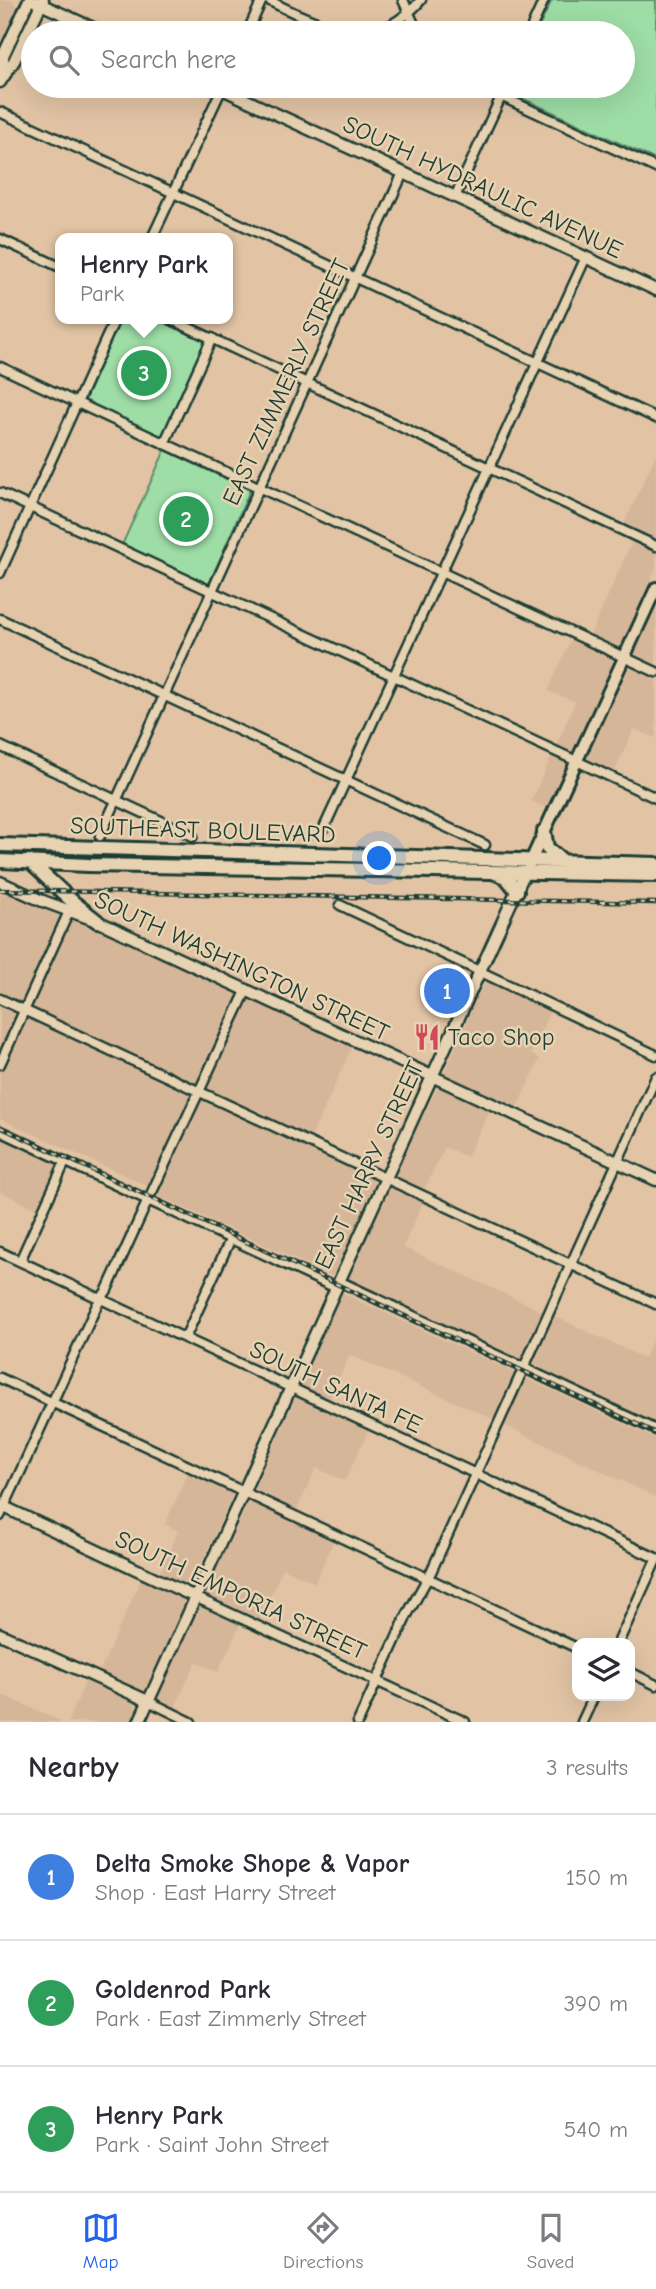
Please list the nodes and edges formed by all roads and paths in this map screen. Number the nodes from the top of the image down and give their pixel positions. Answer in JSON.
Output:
{"nodes":[{"id":1,"x":262,"y":0,"type":"edge"},
{"id":2,"x":268,"y":0,"type":"edge"},
{"id":3,"x":404,"y":0,"type":"edge"},
{"id":4,"x":421,"y":0,"type":"edge"},
{"id":5,"x":544,"y":0,"type":"edge"},
{"id":6,"x":36,"y":1,"type":"edge"},
{"id":7,"x":410,"y":12,"type":"junction"},
{"id":8,"x":29,"y":21,"type":"edge"},
{"id":9,"x":78,"y":21,"type":"edge"},
{"id":10,"x":252,"y":21,"type":"edge"},
{"id":11,"x":314,"y":21,"type":"edge"},
{"id":12,"x":395,"y":21,"type":"edge"},
{"id":13,"x":413,"y":21,"type":"edge"},
{"id":14,"x":534,"y":21,"type":"edge"},
{"id":15,"x":21,"y":42,"type":"edge"},
{"id":16,"x":2,"y":78,"type":"edge"},
{"id":17,"x":215,"y":98,"type":"edge"},
{"id":18,"x":243,"y":98,"type":"edge"},
{"id":19,"x":500,"y":98,"type":"edge"},
{"id":20,"x":505,"y":98,"type":"edge"},
{"id":21,"x":0,"y":112,"type":"edge"},
{"id":22,"x":656,"y":168,"type":"edge"},
{"id":23,"x":403,"y":173,"type":"junction"},
{"id":24,"x":173,"y":193,"type":"junction"},
{"id":25,"x":455,"y":197,"type":"junction"},
{"id":26,"x":154,"y":233,"type":"edge"},
{"id":27,"x":0,"y":239,"type":"edge"},
{"id":28,"x":586,"y":257,"type":"junction"},
{"id":29,"x":55,"y":265,"type":"edge"},
{"id":30,"x":354,"y":279,"type":"junction"},
{"id":31,"x":656,"y":290,"type":"edge"},
{"id":32,"x":113,"y":324,"type":"edge"},
{"id":33,"x":181,"y":324,"type":"edge"},
{"id":34,"x":212,"y":338,"type":"junction"},
{"id":35,"x":537,"y":363,"type":"junction"},
{"id":36,"x":0,"y":368,"type":"edge"},
{"id":37,"x":306,"y":382,"type":"junction"},
{"id":38,"x":77,"y":403,"type":"junction"},
{"id":39,"x":656,"y":418,"type":"edge"},
{"id":40,"x":163,"y":444,"type":"junction"},
{"id":41,"x":489,"y":468,"type":"junction"},
{"id":42,"x":258,"y":488,"type":"junction"},
{"id":43,"x":0,"y":493,"type":"edge"},
{"id":44,"x":30,"y":507,"type":"junction"},
{"id":45,"x":656,"y":546,"type":"edge"},
{"id":46,"x":0,"y":573,"type":"edge"},
{"id":47,"x":442,"y":573,"type":"junction"},
{"id":48,"x":656,"y":587,"type":"edge"},
{"id":49,"x":211,"y":591,"type":"junction"},
{"id":50,"x":0,"y":619,"type":"edge"},
{"id":51,"x":624,"y":657,"type":"junction"},
{"id":52,"x":656,"y":672,"type":"edge"},
{"id":53,"x":394,"y":676,"type":"junction"},
{"id":54,"x":164,"y":695,"type":"junction"},
{"id":55,"x":0,"y":746,"type":"edge"},
{"id":56,"x":576,"y":761,"type":"junction"},
{"id":57,"x":346,"y":781,"type":"junction"},
{"id":58,"x":656,"y":798,"type":"edge"},
{"id":59,"x":117,"y":800,"type":"junction"},
{"id":60,"x":324,"y":828,"type":"dead end"},
{"id":61,"x":544,"y":831,"type":"junction"},
{"id":62,"x":100,"y":836,"type":"dead end"},
{"id":63,"x":193,"y":836,"type":"dead end"},
{"id":64,"x":0,"y":845,"type":"edge"},
{"id":65,"x":485,"y":845,"type":"dead end"},
{"id":66,"x":0,"y":861,"type":"edge"},
{"id":67,"x":564,"y":862,"type":"junction"},
{"id":68,"x":31,"y":863,"type":"junction"},
{"id":69,"x":656,"y":864,"type":"edge"},
{"id":70,"x":528,"y":867,"type":"junction"},
{"id":71,"x":491,"y":872,"type":"junction"},
{"id":72,"x":656,"y":875,"type":"edge"},
{"id":73,"x":0,"y":882,"type":"edge"},
{"id":74,"x":517,"y":891,"type":"junction"},
{"id":75,"x":340,"y":905,"type":"dead end"},
{"id":76,"x":71,"y":907,"type":"junction"},
{"id":77,"x":97,"y":921,"type":"joint"},
{"id":78,"x":481,"y":971,"type":"junction"},
{"id":79,"x":247,"y":989,"type":"junction"},
{"id":80,"x":0,"y":999,"type":"edge"},
{"id":81,"x":24,"y":1010,"type":"junction"},
{"id":82,"x":656,"y":1055,"type":"edge"},
{"id":83,"x":0,"y":1064,"type":"edge"},
{"id":84,"x":433,"y":1077,"type":"junction"},
{"id":85,"x":656,"y":1077,"type":"edge"},
{"id":86,"x":200,"y":1091,"type":"junction"},
{"id":87,"x":0,"y":1131,"type":"edge"},
{"id":88,"x":65,"y":1162,"type":"junction"},
{"id":89,"x":617,"y":1162,"type":"junction"},
{"id":90,"x":387,"y":1178,"type":"junction"},
{"id":91,"x":656,"y":1180,"type":"edge"},
{"id":92,"x":150,"y":1196,"type":"junction"},
{"id":93,"x":231,"y":1238,"type":"junction"},
{"id":94,"x":0,"y":1252,"type":"edge"},
{"id":95,"x":20,"y":1261,"type":"junction"},
{"id":96,"x":570,"y":1264,"type":"junction"},
{"id":97,"x":337,"y":1285,"type":"junction"},
{"id":98,"x":102,"y":1299,"type":"junction"},
{"id":99,"x":656,"y":1304,"type":"edge"},
{"id":100,"x":185,"y":1338,"type":"junction"},
{"id":101,"x":524,"y":1368,"type":"junction"},
{"id":102,"x":0,"y":1378,"type":"edge"},
{"id":103,"x":291,"y":1387,"type":"junction"},
{"id":104,"x":52,"y":1403,"type":"junction"},
{"id":105,"x":656,"y":1430,"type":"edge"},
{"id":106,"x":476,"y":1473,"type":"junction"},
{"id":107,"x":243,"y":1492,"type":"junction"},
{"id":108,"x":1,"y":1509,"type":"edge"},
{"id":109,"x":656,"y":1559,"type":"edge"},
{"id":110,"x":428,"y":1578,"type":"junction"},
{"id":111,"x":195,"y":1597,"type":"junction"},
{"id":112,"x":0,"y":1634,"type":"edge"},
{"id":113,"x":620,"y":1638,"type":"edge"},
{"id":114,"x":572,"y":1646,"type":"edge"},
{"id":115,"x":635,"y":1674,"type":"edge"},
{"id":116,"x":376,"y":1681,"type":"junction"},
{"id":117,"x":656,"y":1685,"type":"edge"},
{"id":118,"x":148,"y":1701,"type":"junction"},
{"id":119,"x":592,"y":1701,"type":"edge"},
{"id":120,"x":139,"y":1722,"type":"edge"},
{"id":121,"x":191,"y":1722,"type":"edge"},
{"id":122,"x":358,"y":1722,"type":"edge"},
{"id":123,"x":465,"y":1722,"type":"edge"},
{"id":124,"x":582,"y":1722,"type":"edge"}],
"edges":[{"from":1,"to":10,"type":"street"},
{"from":2,"to":11,"type":"street"},
{"from":3,"to":7,"type":"street"},
{"from":4,"to":7,"type":"street"},
{"from":5,"to":14,"type":"street"},
{"from":6,"to":8,"type":"street"},
{"from":6,"to":9,"type":"street"},
{"from":7,"to":12,"type":"street"},
{"from":7,"to":13,"type":"street"},
{"from":15,"to":16,"type":"street"},
{"from":17,"to":24,"type":"street"},
{"from":18,"to":23,"type":"street","name":"SOUTH HYDRAULIC AVENUE"},
{"from":19,"to":25,"type":"street"},
{"from":20,"to":22,"type":"street"},
{"from":21,"to":24,"type":"street"},
{"from":23,"to":25,"type":"street","name":"SOUTH HYDRAULIC AVENUE"},
{"from":23,"to":30,"type":"street","name":"EAST ZIMMERLY STREET"},
{"from":24,"to":26,"type":"street"},
{"from":24,"to":30,"type":"street"},
{"from":25,"to":28,"type":"street","name":"SOUTH HYDRAULIC AVENUE"},
{"from":27,"to":29,"type":"street"},
{"from":28,"to":31,"type":"street","name":"SOUTH HYDRAULIC AVENUE"},
{"from":28,"to":35,"type":"street"},
{"from":30,"to":35,"type":"street"},
{"from":30,"to":37,"type":"street","name":"EAST ZIMMERLY STREET"},
{"from":32,"to":38,"type":"street"},
{"from":33,"to":34,"type":"street"},
{"from":34,"to":37,"type":"street"},
{"from":34,"to":40,"type":"street"},
{"from":35,"to":39,"type":"street"},
{"from":35,"to":41,"type":"street"},
{"from":36,"to":38,"type":"street"},
{"from":37,"to":41,"type":"street"},
{"from":37,"to":42,"type":"street","name":"EAST ZIMMERLY STREET"},
{"from":38,"to":40,"type":"street"},
{"from":38,"to":44,"type":"street"},
{"from":40,"to":42,"type":"street"},
{"from":41,"to":45,"type":"street"},
{"from":41,"to":47,"type":"street"},
{"from":42,"to":47,"type":"street"},
{"from":42,"to":49,"type":"street","name":"EAST ZIMMERLY STREET"},
{"from":43,"to":44,"type":"street"},
{"from":44,"to":46,"type":"street"},
{"from":44,"to":49,"type":"street"},
{"from":47,"to":51,"type":"street"},
{"from":47,"to":53,"type":"street"},
{"from":48,"to":51,"type":"main road","name":"EAST HARRY STREET"},
{"from":49,"to":53,"type":"street"},
{"from":49,"to":54,"type":"street","name":"EAST ZIMMERLY STREET"},
{"from":50,"to":54,"type":"street"},
{"from":51,"to":52,"type":"street"},
{"from":51,"to":56,"type":"main road","name":"EAST HARRY STREET"},
{"from":53,"to":56,"type":"street"},
{"from":53,"to":57,"type":"street"},
{"from":54,"to":57,"type":"street"},
{"from":54,"to":59,"type":"street","name":"EAST ZIMMERLY STREET"},
{"from":55,"to":59,"type":"street"},
{"from":56,"to":58,"type":"street"},
{"from":56,"to":61,"type":"main road","name":"EAST HARRY STREET"},
{"from":57,"to":60,"type":"street"},
{"from":57,"to":65,"type":"street"},
{"from":59,"to":62,"type":"street","name":"EAST ZIMMERLY STREET"},
{"from":59,"to":63,"type":"street"},
{"from":61,"to":67,"type":"main road"},
{"from":61,"to":70,"type":"main road","name":"EAST HARRY STREET"},
{"from":64,"to":68,"type":"main road"},
{"from":64,"to":70,"type":"main road","name":"SOUTHEAST BOULEVARD"},
{"from":66,"to":68,"type":"main road","name":"SOUTHEAST BOULEVARD"},
{"from":67,"to":69,"type":"main road","name":"SOUTHEAST BOULEVARD"},
{"from":67,"to":70,"type":"main road","name":"SOUTHEAST BOULEVARD"},
{"from":68,"to":71,"type":"main road","name":"SOUTHEAST BOULEVARD"},
{"from":68,"to":76,"type":"main road"},
{"from":70,"to":71,"type":"main road","name":"SOUTHEAST BOULEVARD"},
{"from":70,"to":72,"type":"main road","name":"SOUTHEAST BOULEVARD"},
{"from":70,"to":74,"type":"street","name":"EAST HARRY STREET"},
{"from":71,"to":74,"type":"main road"},
{"from":73,"to":76,"type":"street","name":"SOUTH WASHINGTON STREET"},
{"from":74,"to":78,"type":"street","name":"EAST HARRY STREET"},
{"from":75,"to":78,"type":"street"},
{"from":76,"to":77,"type":"main road"},
{"from":76,"to":81,"type":"street"},
{"from":77,"to":79,"type":"street","name":"SOUTH WASHINGTON STREET"},
{"from":78,"to":82,"type":"street"},
{"from":78,"to":84,"type":"street","name":"EAST HARRY STREET"},
{"from":79,"to":84,"type":"street","name":"SOUTH WASHINGTON STREET"},
{"from":79,"to":86,"type":"street"},
{"from":80,"to":81,"type":"street"},
{"from":81,"to":83,"type":"street"},
{"from":81,"to":86,"type":"street"},
{"from":84,"to":89,"type":"street","name":"SOUTH WASHINGTON STREET"},
{"from":84,"to":90,"type":"street","name":"EAST HARRY STREET"},
{"from":85,"to":89,"type":"street"},
{"from":86,"to":90,"type":"street"},
{"from":86,"to":92,"type":"street"},
{"from":87,"to":88,"type":"street"},
{"from":88,"to":92,"type":"street"},
{"from":88,"to":95,"type":"street"},
{"from":89,"to":91,"type":"street","name":"SOUTH WASHINGTON STREET"},
{"from":89,"to":96,"type":"street"},
{"from":90,"to":96,"type":"street"},
{"from":90,"to":97,"type":"street","name":"EAST HARRY STREET"},
{"from":92,"to":93,"type":"street"},
{"from":92,"to":98,"type":"street"},
{"from":93,"to":97,"type":"street"},
{"from":93,"to":100,"type":"street"},
{"from":94,"to":95,"type":"street","name":"SOUTH SANTA FE"},
{"from":95,"to":98,"type":"street","name":"SOUTH SANTA FE"},
{"from":96,"to":99,"type":"street"},
{"from":96,"to":101,"type":"street"},
{"from":97,"to":101,"type":"street"},
{"from":97,"to":103,"type":"street","name":"EAST HARRY STREET"},
{"from":98,"to":100,"type":"street","name":"SOUTH SANTA FE"},
{"from":98,"to":104,"type":"street"},
{"from":100,"to":103,"type":"street","name":"SOUTH SANTA FE"},
{"from":101,"to":105,"type":"street"},
{"from":101,"to":106,"type":"street"},
{"from":102,"to":104,"type":"street"},
{"from":103,"to":106,"type":"street","name":"SOUTH SANTA FE"},
{"from":103,"to":107,"type":"street","name":"EAST HARRY STREET"},
{"from":104,"to":107,"type":"street"},
{"from":104,"to":108,"type":"street"},
{"from":106,"to":109,"type":"street","name":"SOUTH SANTA FE"},
{"from":106,"to":110,"type":"street"},
{"from":107,"to":110,"type":"street"},
{"from":107,"to":111,"type":"street","name":"EAST HARRY STREET"},
{"from":108,"to":111,"type":"street","name":"SOUTH EMPORIA STREET"},
{"from":109,"to":113,"type":"street"},
{"from":110,"to":114,"type":"street"},
{"from":110,"to":116,"type":"street"},
{"from":111,"to":116,"type":"street","name":"SOUTH EMPORIA STREET"},
{"from":111,"to":118,"type":"street","name":"EAST HARRY STREET"},
{"from":112,"to":118,"type":"street"},
{"from":115,"to":117,"type":"street"},
{"from":116,"to":122,"type":"street"},
{"from":116,"to":123,"type":"street","name":"SOUTH EMPORIA STREET"},
{"from":118,"to":120,"type":"street","name":"EAST HARRY STREET"},
{"from":118,"to":121,"type":"street"},
{"from":119,"to":124,"type":"street"}]}
